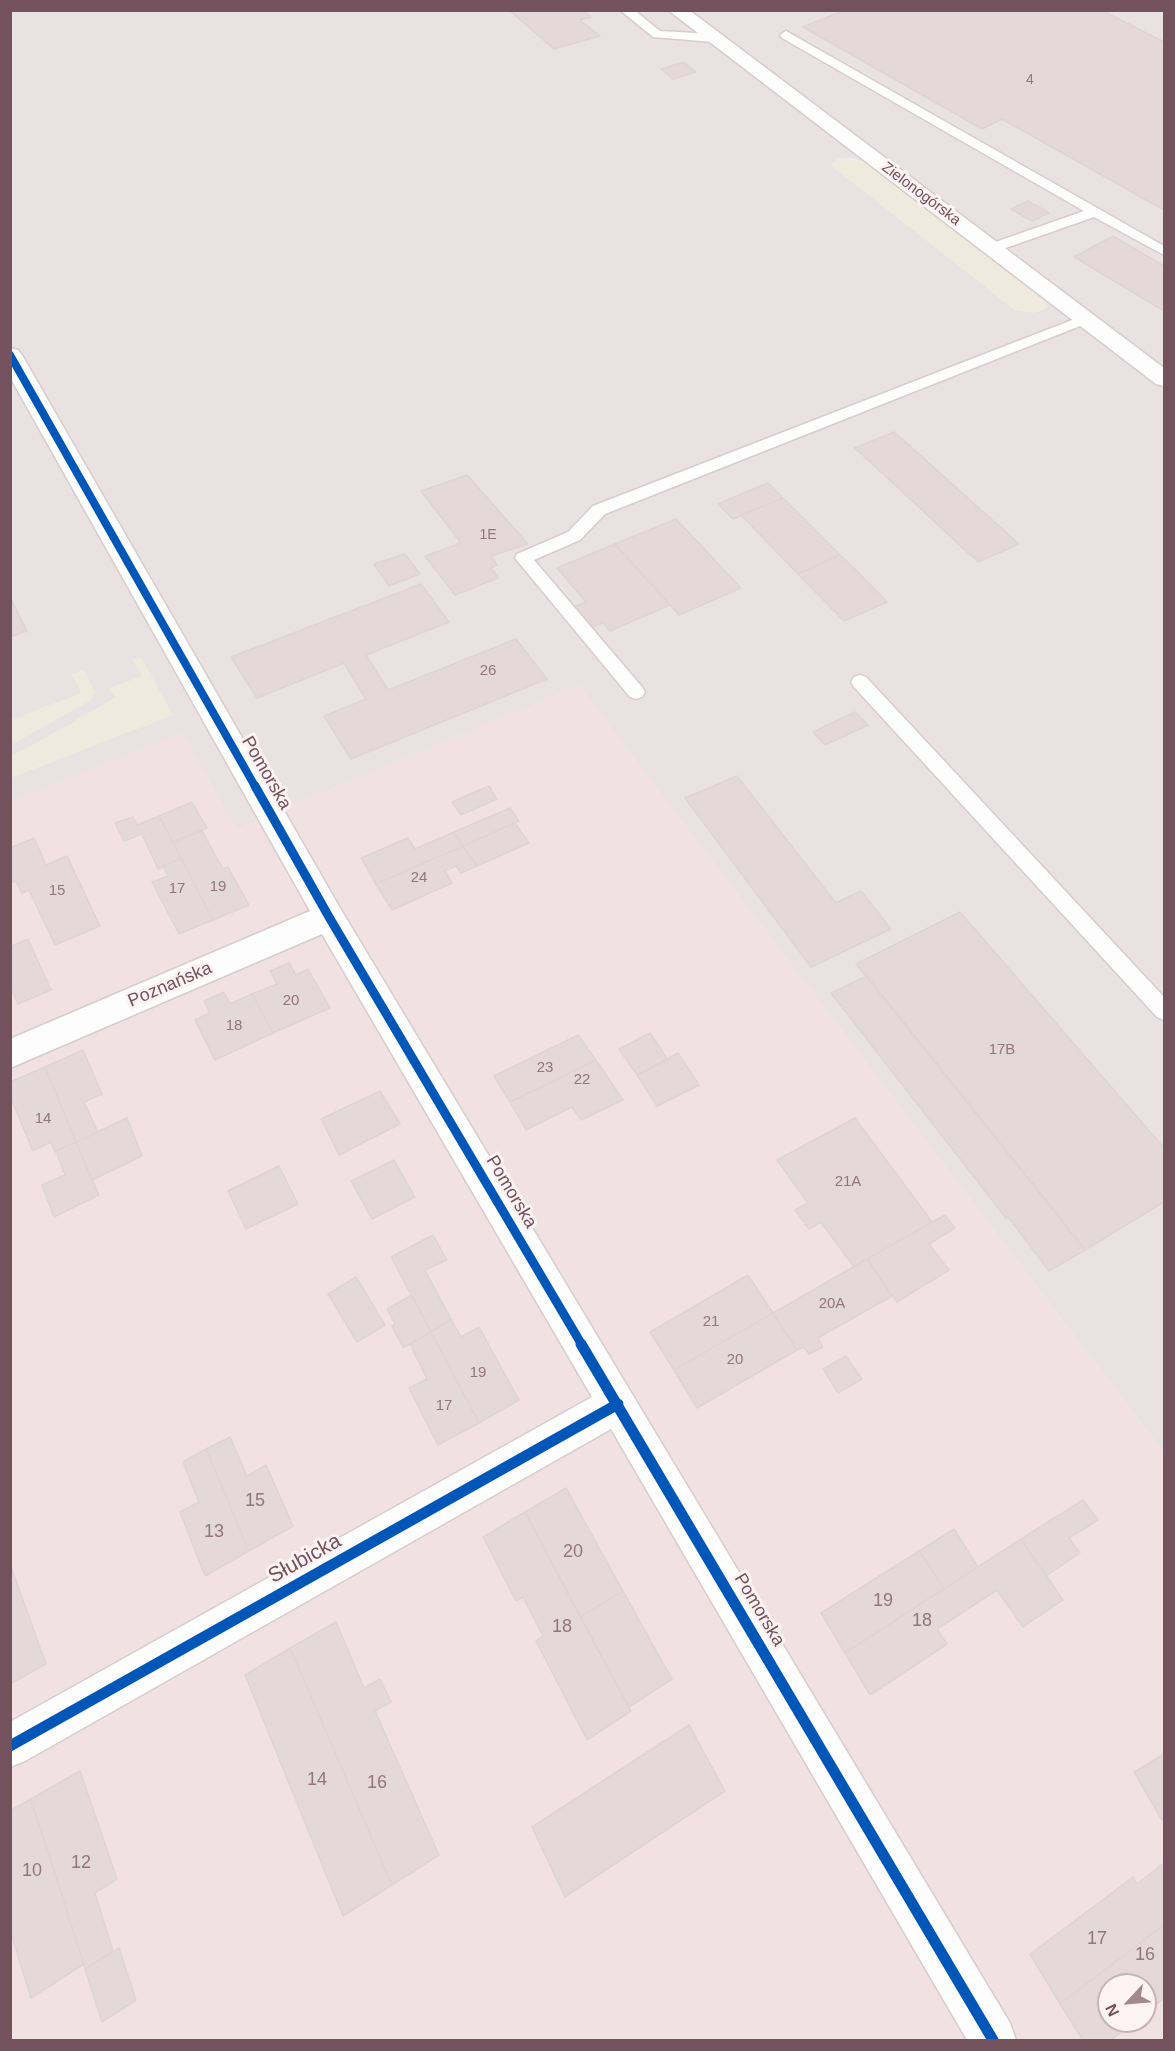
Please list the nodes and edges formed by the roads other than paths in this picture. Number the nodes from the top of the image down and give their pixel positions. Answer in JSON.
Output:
{"nodes":[{"id":1,"x":626,"y":10,"type":"edge"},
{"id":2,"x":677,"y":10,"type":"edge"},
{"id":3,"x":786,"y":35,"type":"dead end"},
{"id":4,"x":713,"y":38,"type":"junction"},
{"id":5,"x":1095,"y":212,"type":"junction"},
{"id":6,"x":992,"y":248,"type":"junction"},
{"id":7,"x":1164,"y":251,"type":"edge"},
{"id":8,"x":1085,"y":319,"type":"junction"},
{"id":9,"x":10,"y":355,"type":"edge"},
{"id":10,"x":1164,"y":379,"type":"edge"},
{"id":11,"x":860,"y":682,"type":"dead end"},
{"id":12,"x":636,"y":692,"type":"dead end"},
{"id":13,"x":329,"y":917,"type":"junction"},
{"id":14,"x":1164,"y":1011,"type":"edge"},
{"id":15,"x":10,"y":1054,"type":"edge"},
{"id":16,"x":618,"y":1404,"type":"junction"},
{"id":17,"x":10,"y":1746,"type":"edge"},
{"id":18,"x":993,"y":2040,"type":"edge"}],
"edges":[{"from":1,"to":4,"type":"lane"},
{"from":2,"to":4,"type":"street","name":"Zielonogórska"},
{"from":3,"to":5,"type":"lane"},
{"from":4,"to":6,"type":"street","name":"Zielonogórska"},
{"from":5,"to":6,"type":"lane"},
{"from":5,"to":7,"type":"lane"},
{"from":6,"to":8,"type":"street","name":"Zielonogórska"},
{"from":8,"to":10,"type":"street","name":"Zielonogórska"},
{"from":8,"to":12,"type":"lane"},
{"from":9,"to":13,"type":"street","name":"Pomorska"},
{"from":11,"to":14,"type":"lane"},
{"from":13,"to":15,"type":"street","name":"Poznańska"},
{"from":13,"to":16,"type":"street","name":"Pomorska"},
{"from":16,"to":17,"type":"street","name":"Słubicka"},
{"from":16,"to":18,"type":"street","name":"Pomorska"}]}
